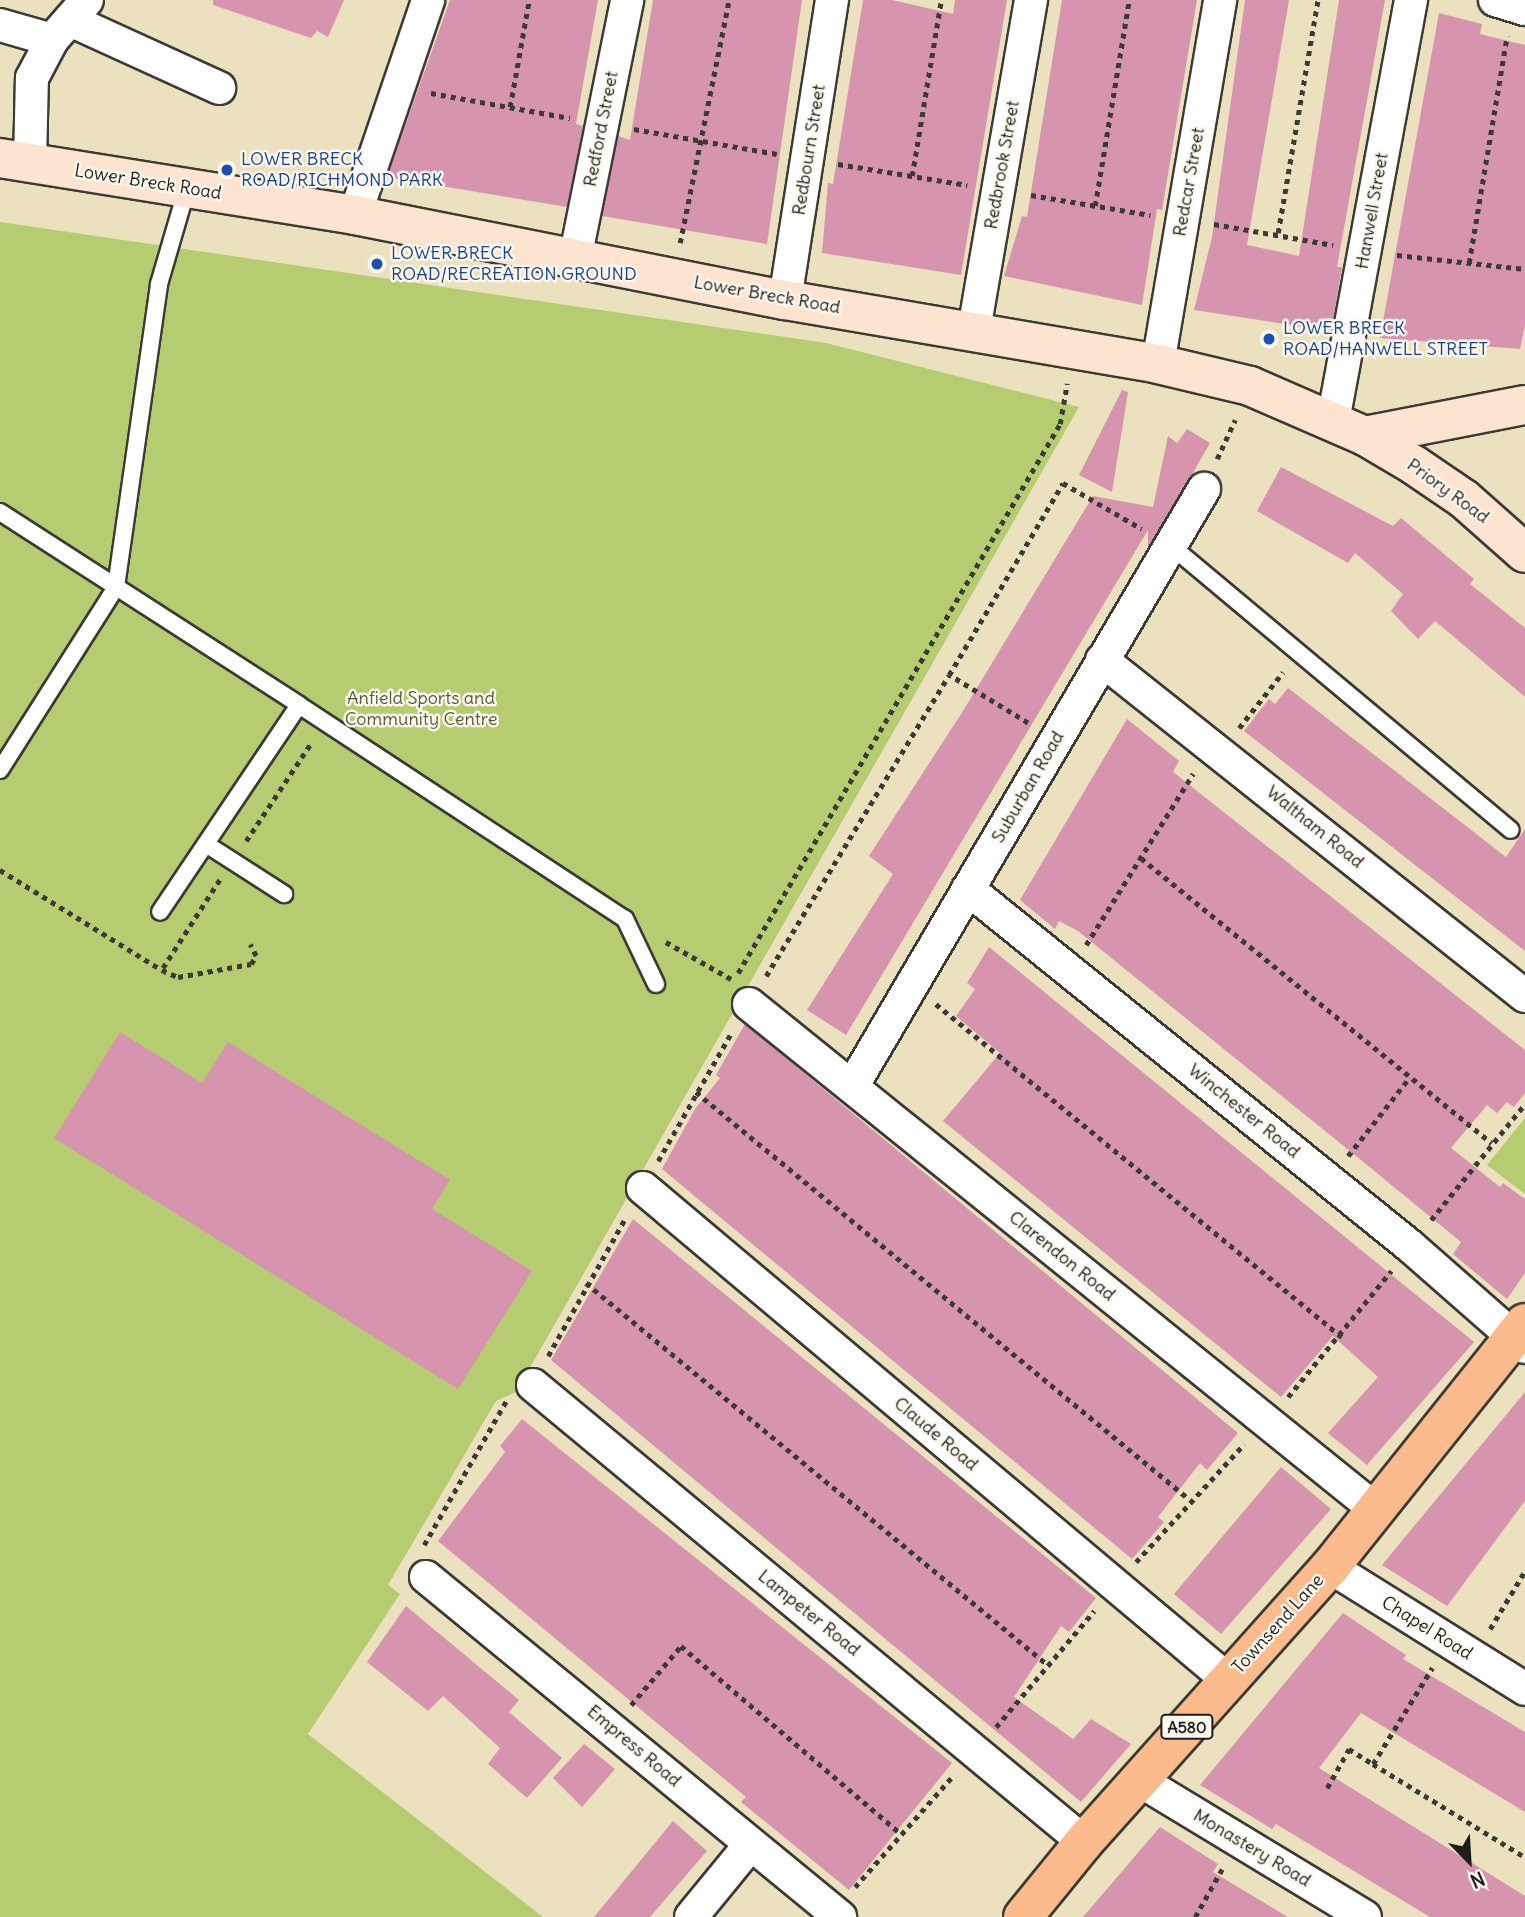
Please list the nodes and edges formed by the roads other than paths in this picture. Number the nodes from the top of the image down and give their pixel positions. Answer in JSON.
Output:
{"nodes":[{"id":1,"x":428,"y":0,"type":"edge"},
{"id":2,"x":627,"y":0,"type":"edge"},
{"id":3,"x":832,"y":0,"type":"edge"},
{"id":4,"x":1031,"y":0,"type":"edge"},
{"id":5,"x":1220,"y":0,"type":"edge"},
{"id":6,"x":1411,"y":0,"type":"edge"},
{"id":7,"x":70,"y":20,"type":"edge"},
{"id":8,"x":0,"y":25,"type":"edge"},
{"id":9,"x":219,"y":88,"type":"dead end"},
{"id":10,"x":15,"y":161,"type":"edge"},
{"id":11,"x":187,"y":188,"type":"junction"},
{"id":12,"x":355,"y":215,"type":"junction"},
{"id":13,"x":575,"y":258,"type":"junction"},
{"id":14,"x":785,"y":300,"type":"junction"},
{"id":15,"x":974,"y":330,"type":"junction"},
{"id":16,"x":1158,"y":364,"type":"junction"},
{"id":17,"x":1525,"y":405,"type":"edge"},
{"id":18,"x":1349,"y":428,"type":"junction"},
{"id":19,"x":1204,"y":489,"type":"road end"},
{"id":20,"x":0,"y":512,"type":"edge"},
{"id":21,"x":1170,"y":545,"type":"junction"},
{"id":22,"x":1525,"y":553,"type":"edge"},
{"id":23,"x":116,"y":587,"type":"junction"},
{"id":24,"x":1102,"y":660,"type":"junction"},
{"id":25,"x":299,"y":705,"type":"junction"},
{"id":26,"x":0,"y":770,"type":"edge"},
{"id":27,"x":1511,"y":830,"type":"dead end"},
{"id":28,"x":206,"y":844,"type":"junction"},
{"id":29,"x":968,"y":889,"type":"junction"},
{"id":30,"x":284,"y":894,"type":"dead end"},
{"id":31,"x":160,"y":912,"type":"dead end"},
{"id":32,"x":656,"y":984,"type":"dead end"},
{"id":33,"x":1525,"y":996,"type":"edge"},
{"id":34,"x":750,"y":1004,"type":"road end"},
{"id":35,"x":853,"y":1085,"type":"junction"},
{"id":36,"x":643,"y":1188,"type":"road end"},
{"id":37,"x":1521,"y":1336,"type":"edge"},
{"id":38,"x":533,"y":1385,"type":"road end"},
{"id":39,"x":1375,"y":1509,"type":"junction"},
{"id":40,"x":1330,"y":1567,"type":"junction"},
{"id":41,"x":426,"y":1577,"type":"road end"},
{"id":42,"x":1228,"y":1680,"type":"junction"},
{"id":43,"x":1525,"y":1689,"type":"edge"},
{"id":44,"x":1139,"y":1780,"type":"junction"},
{"id":45,"x":1084,"y":1842,"type":"junction"},
{"id":46,"x":750,"y":1845,"type":"junction"},
{"id":47,"x":837,"y":1914,"type":"edge"},
{"id":48,"x":691,"y":1917,"type":"edge"},
{"id":49,"x":1023,"y":1917,"type":"edge"},
{"id":50,"x":1364,"y":1917,"type":"edge"}],
"edges":[{"from":1,"to":12,"type":"street"},
{"from":2,"to":13,"type":"street","name":"Redford Street"},
{"from":3,"to":14,"type":"street","name":"Redbourn Street"},
{"from":4,"to":15,"type":"street","name":"Redbrook Street"},
{"from":5,"to":16,"type":"street","name":"Redcar Street"},
{"from":6,"to":18,"type":"street","name":"Hanwell Street"},
{"from":7,"to":8,"type":"street"},
{"from":7,"to":9,"type":"street"},
{"from":7,"to":10,"type":"street"},
{"from":10,"to":11,"type":"street","name":"Lower Breck Road"},
{"from":11,"to":12,"type":"street","name":"Lower Breck Road"},
{"from":11,"to":23,"type":"lane"},
{"from":12,"to":13,"type":"street","name":"Lower Breck Road"},
{"from":13,"to":14,"type":"street","name":"Lower Breck Road"},
{"from":14,"to":15,"type":"street","name":"Lower Breck Road"},
{"from":15,"to":16,"type":"street","name":"Lower Breck Road"},
{"from":16,"to":18,"type":"street","name":"Lower Breck Road"},
{"from":17,"to":18,"type":"street"},
{"from":18,"to":22,"type":"street","name":"Priory Road"},
{"from":19,"to":21,"type":"street","name":"Suburban Road"},
{"from":20,"to":23,"type":"lane"},
{"from":21,"to":24,"type":"street","name":"Suburban Road"},
{"from":21,"to":27,"type":"lane"},
{"from":23,"to":25,"type":"lane"},
{"from":23,"to":26,"type":"lane"},
{"from":24,"to":29,"type":"street","name":"Suburban Road"},
{"from":24,"to":33,"type":"street","name":"Waltham Road"},
{"from":25,"to":28,"type":"lane"},
{"from":25,"to":32,"type":"lane"},
{"from":28,"to":30,"type":"lane"},
{"from":28,"to":31,"type":"lane"},
{"from":29,"to":35,"type":"street","name":"Suburban Road"},
{"from":29,"to":37,"type":"street","name":"Winchester Road"},
{"from":34,"to":35,"type":"street","name":"Clarendon Road"},
{"from":35,"to":39,"type":"street","name":"Clarendon Road"},
{"from":36,"to":42,"type":"street","name":"Claude Road"},
{"from":37,"to":39,"type":"main road","name":"Townsend Lane","number":"A580"},
{"from":38,"to":45,"type":"street","name":"Lampeter Road"},
{"from":39,"to":40,"type":"main road","name":"Townsend Lane","number":"A580"},
{"from":40,"to":42,"type":"main road","name":"Townsend Lane","number":"A580"},
{"from":40,"to":43,"type":"street","name":"Chapel Road"},
{"from":41,"to":46,"type":"street","name":"Empress Road"},
{"from":42,"to":44,"type":"main road","name":"Townsend Lane","number":"A580"},
{"from":44,"to":45,"type":"main road","name":"Townsend Lane","number":"A580"},
{"from":44,"to":50,"type":"street","name":"Monastery Road"},
{"from":45,"to":49,"type":"main road","name":"Townsend Lane","number":"A580"},
{"from":46,"to":47,"type":"street","name":"Empress Road"},
{"from":46,"to":48,"type":"street"}]}
